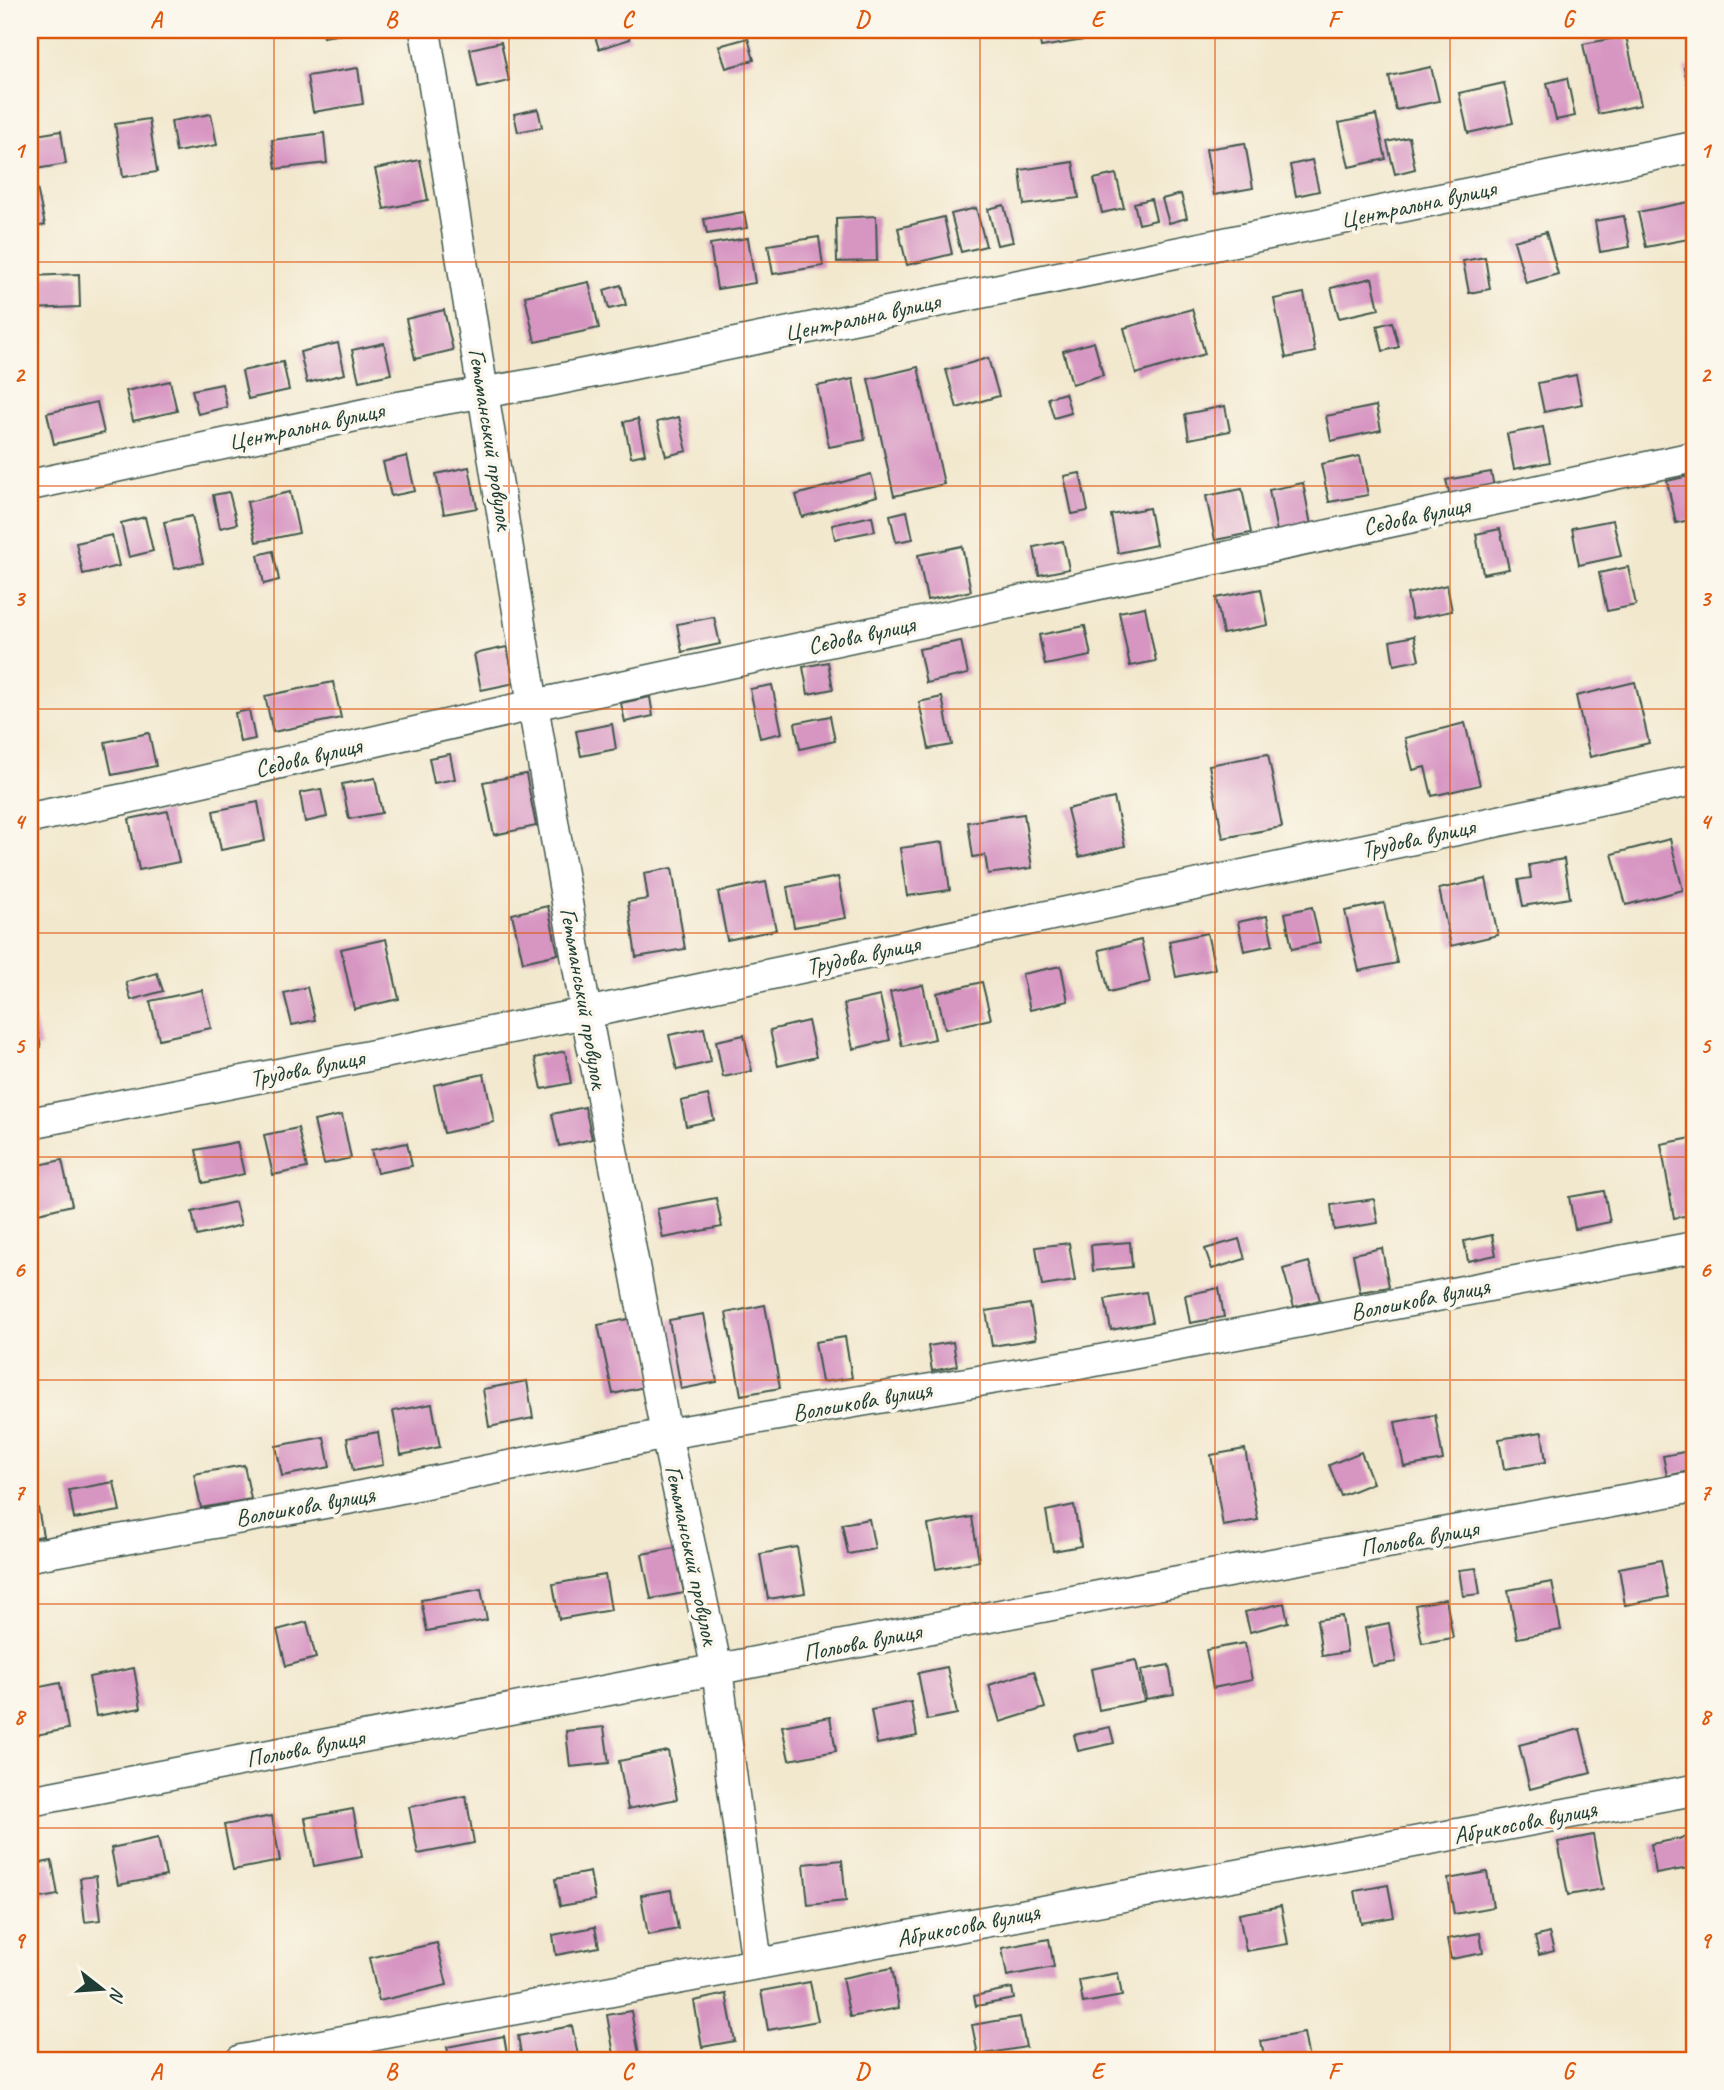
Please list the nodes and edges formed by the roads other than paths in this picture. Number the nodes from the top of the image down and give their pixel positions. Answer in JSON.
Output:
{"nodes":[{"id":1,"x":430,"y":31,"type":"edge"},
{"id":2,"x":1694,"y":147,"type":"edge"},
{"id":3,"x":484,"y":393,"type":"junction"},
{"id":4,"x":1694,"y":457,"type":"edge"},
{"id":5,"x":30,"y":485,"type":"edge"},
{"id":6,"x":533,"y":705,"type":"junction"},
{"id":7,"x":1694,"y":780,"type":"edge"},
{"id":8,"x":30,"y":818,"type":"edge"},
{"id":9,"x":586,"y":1013,"type":"junction"},
{"id":10,"x":30,"y":1123,"type":"edge"},
{"id":11,"x":1694,"y":1247,"type":"edge"},
{"id":12,"x":666,"y":1434,"type":"junction"},
{"id":13,"x":1694,"y":1488,"type":"edge"},
{"id":14,"x":30,"y":1556,"type":"edge"},
{"id":15,"x":717,"y":1670,"type":"junction"},
{"id":16,"x":1694,"y":1790,"type":"edge"},
{"id":17,"x":30,"y":1801,"type":"edge"},
{"id":18,"x":757,"y":1964,"type":"junction"},
{"id":19,"x":242,"y":2060,"type":"edge"}],
"edges":[{"from":1,"to":3,"type":"street","name":"Гетьманський провулок"},
{"from":2,"to":3,"type":"street","name":"Центральна вулиця"},
{"from":3,"to":5,"type":"street","name":"Центральна вулиця"},
{"from":3,"to":6,"type":"street","name":"Гетьманський провулок"},
{"from":4,"to":6,"type":"street","name":"Сєдова вулиця"},
{"from":6,"to":8,"type":"street","name":"Сєдова вулиця"},
{"from":6,"to":9,"type":"street","name":"Гетьманський провулок"},
{"from":7,"to":9,"type":"street","name":"Трудова вулиця"},
{"from":9,"to":10,"type":"street","name":"Трудова вулиця"},
{"from":9,"to":12,"type":"street","name":"Гетьманський провулок"},
{"from":11,"to":12,"type":"street","name":"Волошкова вулиця"},
{"from":12,"to":14,"type":"street","name":"Волошкова вулиця"},
{"from":12,"to":15,"type":"street","name":"Гетьманський провулок"},
{"from":13,"to":15,"type":"street","name":"Польова вулиця"},
{"from":15,"to":17,"type":"street","name":"Польова вулиця"},
{"from":15,"to":18,"type":"street","name":"Гетьманський провулок"},
{"from":16,"to":18,"type":"street","name":"Абрикосова вулиця"},
{"from":18,"to":19,"type":"street","name":"Абрикосова вулиця"}]}
